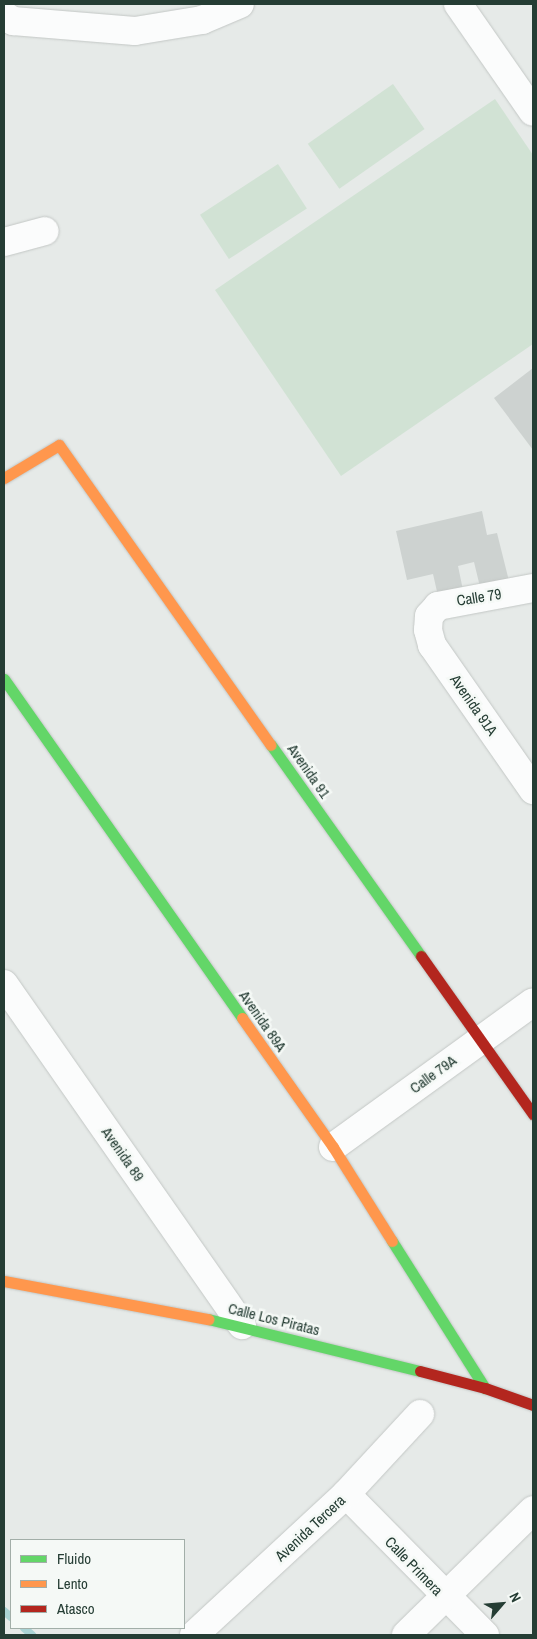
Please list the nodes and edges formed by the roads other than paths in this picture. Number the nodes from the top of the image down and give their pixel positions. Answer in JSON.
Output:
{"nodes":[{"id":1,"x":240,"y":4,"type":"edge"},
{"id":2,"x":462,"y":5,"type":"edge"},
{"id":3,"x":4,"y":15,"type":"edge"},
{"id":4,"x":533,"y":112,"type":"edge"},
{"id":5,"x":45,"y":231,"type":"dead end"},
{"id":6,"x":4,"y":242,"type":"edge"},
{"id":7,"x":4,"y":478,"type":"edge"},
{"id":8,"x":533,"y":588,"type":"edge"},
{"id":9,"x":429,"y":616,"type":"joint"},
{"id":10,"x":4,"y":679,"type":"edge"},
{"id":11,"x":533,"y":790,"type":"edge"},
{"id":12,"x":4,"y":984,"type":"edge"},
{"id":13,"x":533,"y":1002,"type":"edge"},
{"id":14,"x":481,"y":1040,"type":"junction"},
{"id":15,"x":533,"y":1114,"type":"edge"},
{"id":16,"x":333,"y":1147,"type":"junction"},
{"id":17,"x":4,"y":1281,"type":"edge"},
{"id":18,"x":242,"y":1325,"type":"junction"},
{"id":19,"x":485,"y":1388,"type":"junction"},
{"id":20,"x":533,"y":1405,"type":"edge"},
{"id":21,"x":420,"y":1414,"type":"dead end"},
{"id":22,"x":346,"y":1494,"type":"junction"},
{"id":23,"x":533,"y":1510,"type":"edge"},
{"id":24,"x":446,"y":1598,"type":"junction"},
{"id":25,"x":194,"y":1635,"type":"edge"},
{"id":26,"x":406,"y":1635,"type":"edge"},
{"id":27,"x":485,"y":1635,"type":"edge"}],
"edges":[{"from":1,"to":3,"type":"street"},
{"from":2,"to":4,"type":"street"},
{"from":5,"to":6,"type":"street"},
{"from":7,"to":14,"type":"street","name":"Avenida 91"},
{"from":8,"to":9,"type":"street","name":"Calle 79"},
{"from":9,"to":11,"type":"street","name":"Avenida 91A"},
{"from":10,"to":16,"type":"street","name":"Avenida 89A"},
{"from":12,"to":18,"type":"street","name":"Avenida 89"},
{"from":13,"to":14,"type":"street","name":"Calle 79A"},
{"from":14,"to":15,"type":"street","name":"Avenida 91"},
{"from":14,"to":16,"type":"street","name":"Calle 79A"},
{"from":16,"to":19,"type":"street","name":"Avenida 89A"},
{"from":17,"to":18,"type":"street","name":"Calle Los Piratas"},
{"from":18,"to":19,"type":"street","name":"Calle Los Piratas"},
{"from":19,"to":20,"type":"street","name":"Calle Los Piratas"},
{"from":21,"to":22,"type":"street","name":"Avenida Tercera"},
{"from":22,"to":24,"type":"street","name":"Calle Primera"},
{"from":22,"to":25,"type":"street","name":"Avenida Tercera"},
{"from":23,"to":24,"type":"street"},
{"from":24,"to":26,"type":"street"},
{"from":24,"to":27,"type":"street","name":"Calle Primera"}]}
